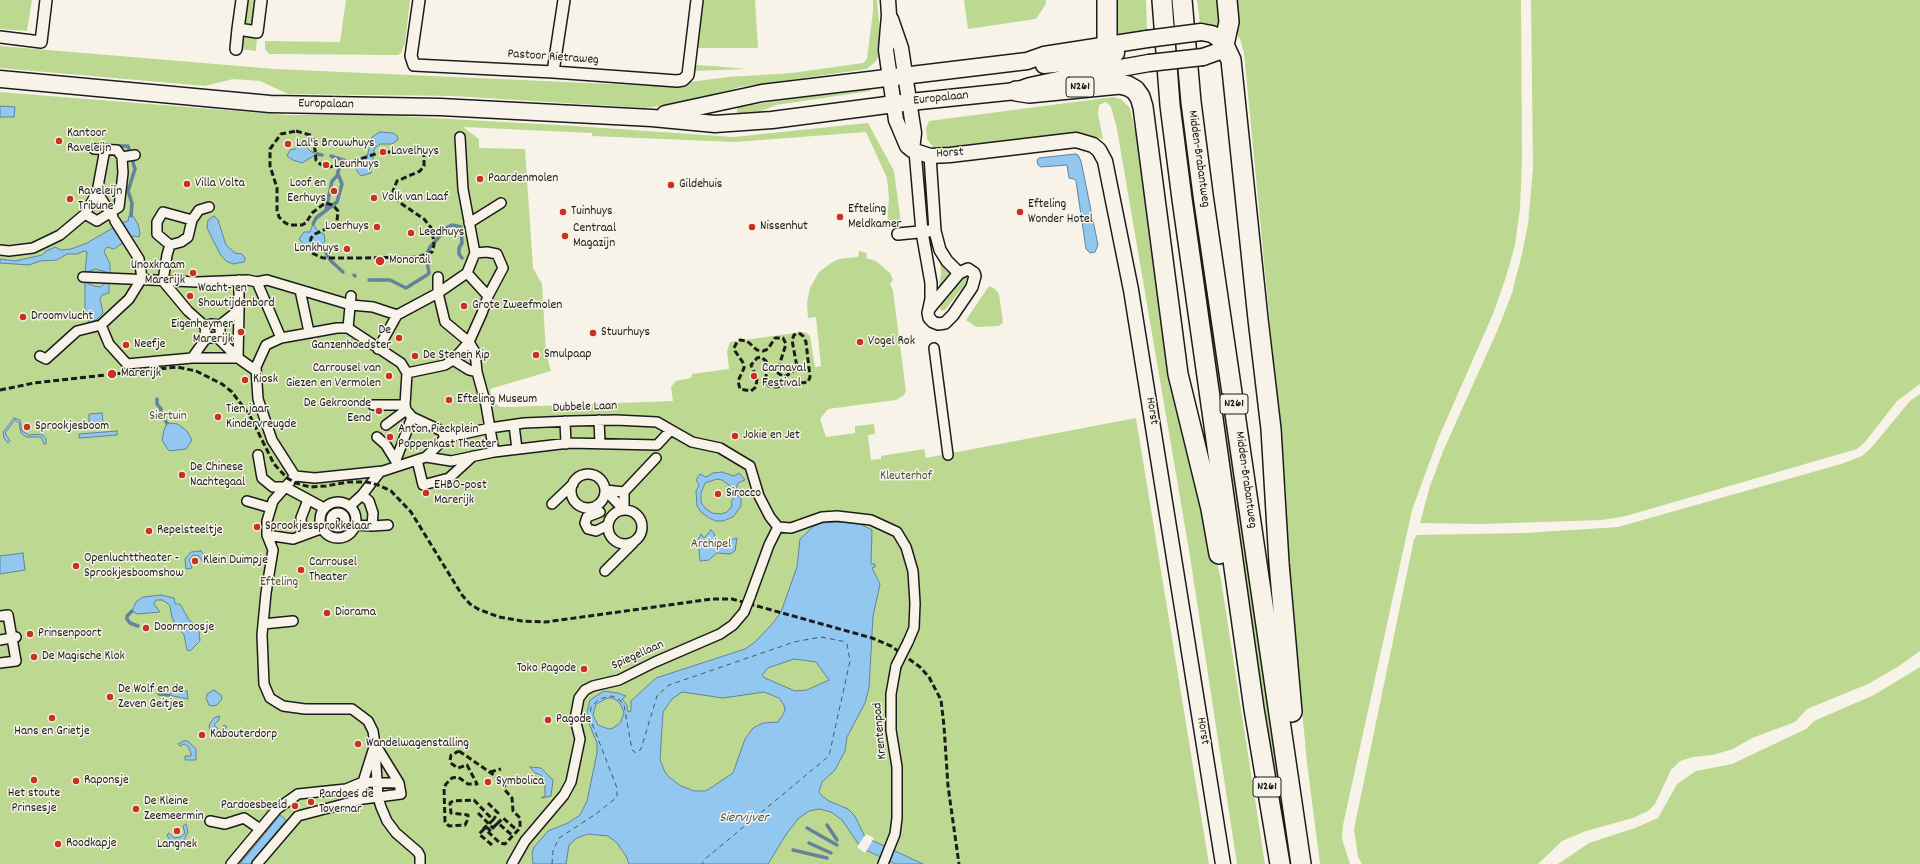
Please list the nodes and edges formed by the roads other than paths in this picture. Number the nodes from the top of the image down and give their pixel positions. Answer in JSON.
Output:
{"nodes":[{"id":1,"x":46,"y":0,"type":"edge"},
{"id":2,"x":242,"y":0,"type":"edge"},
{"id":3,"x":261,"y":0,"type":"edge"},
{"id":4,"x":419,"y":0,"type":"edge"},
{"id":5,"x":564,"y":0,"type":"edge"},
{"id":6,"x":698,"y":0,"type":"edge"},
{"id":7,"x":888,"y":0,"type":"edge"},
{"id":8,"x":1107,"y":0,"type":"edge"},
{"id":9,"x":1162,"y":0,"type":"edge"},
{"id":10,"x":1182,"y":0,"type":"edge"},
{"id":11,"x":1227,"y":0,"type":"edge"},
{"id":12,"x":238,"y":30,"type":"junction"},
{"id":13,"x":0,"y":38,"type":"edge"},
{"id":14,"x":1202,"y":44,"type":"junction"},
{"id":15,"x":1224,"y":45,"type":"junction"},
{"id":16,"x":236,"y":49,"type":"dead end"},
{"id":17,"x":1105,"y":49,"type":"junction"},
{"id":18,"x":1148,"y":50,"type":"junction"},
{"id":19,"x":553,"y":72,"type":"junction"},
{"id":20,"x":898,"y":76,"type":"junction"},
{"id":21,"x":0,"y":79,"type":"edge"},
{"id":22,"x":1016,"y":91,"type":"junction"},
{"id":23,"x":902,"y":103,"type":"junction"},
{"id":24,"x":652,"y":118,"type":"junction"},
{"id":25,"x":460,"y":137,"type":"dead end"},
{"id":26,"x":94,"y":149,"type":"dead end"},
{"id":27,"x":105,"y":149,"type":"junction"},
{"id":28,"x":914,"y":151,"type":"junction"},
{"id":29,"x":135,"y":155,"type":"dead end"},
{"id":30,"x":930,"y":156,"type":"junction"},
{"id":31,"x":124,"y":157,"type":"junction"},
{"id":32,"x":96,"y":192,"type":"junction"},
{"id":33,"x":501,"y":203,"type":"dead end"},
{"id":34,"x":210,"y":207,"type":"dead end"},
{"id":35,"x":85,"y":214,"type":"junction"},
{"id":36,"x":114,"y":218,"type":"junction"},
{"id":37,"x":192,"y":220,"type":"junction"},
{"id":38,"x":469,"y":223,"type":"junction"},
{"id":39,"x":935,"y":231,"type":"junction"},
{"id":40,"x":922,"y":232,"type":"junction"},
{"id":41,"x":898,"y":234,"type":"dead end"},
{"id":42,"x":170,"y":245,"type":"junction"},
{"id":43,"x":0,"y":250,"type":"edge"},
{"id":44,"x":474,"y":253,"type":"junction"},
{"id":45,"x":467,"y":273,"type":"junction"},
{"id":46,"x":959,"y":273,"type":"junction"},
{"id":47,"x":83,"y":277,"type":"dead end"},
{"id":48,"x":438,"y":277,"type":"dead end"},
{"id":49,"x":142,"y":278,"type":"junction"},
{"id":50,"x":239,"y":280,"type":"junction"},
{"id":51,"x":163,"y":281,"type":"junction"},
{"id":52,"x":257,"y":282,"type":"junction"},
{"id":53,"x":300,"y":290,"type":"junction"},
{"id":54,"x":438,"y":293,"type":"junction"},
{"id":55,"x":488,"y":296,"type":"junction"},
{"id":56,"x":351,"y":301,"type":"junction"},
{"id":57,"x":929,"y":309,"type":"junction"},
{"id":58,"x":239,"y":310,"type":"junction"},
{"id":59,"x":397,"y":315,"type":"junction"},
{"id":60,"x":101,"y":325,"type":"junction"},
{"id":61,"x":220,"y":325,"type":"junction"},
{"id":62,"x":348,"y":328,"type":"junction"},
{"id":63,"x":206,"y":332,"type":"junction"},
{"id":64,"x":308,"y":332,"type":"junction"},
{"id":65,"x":217,"y":337,"type":"junction"},
{"id":66,"x":281,"y":338,"type":"junction"},
{"id":67,"x":469,"y":342,"type":"junction"},
{"id":68,"x":934,"y":348,"type":"dead end"},
{"id":69,"x":378,"y":349,"type":"junction"},
{"id":70,"x":40,"y":356,"type":"dead end"},
{"id":71,"x":192,"y":358,"type":"junction"},
{"id":72,"x":238,"y":358,"type":"junction"},
{"id":73,"x":453,"y":360,"type":"junction"},
{"id":74,"x":255,"y":370,"type":"junction"},
{"id":75,"x":477,"y":372,"type":"junction"},
{"id":76,"x":407,"y":373,"type":"junction"},
{"id":77,"x":374,"y":405,"type":"dead end"},
{"id":78,"x":408,"y":411,"type":"junction"},
{"id":79,"x":599,"y":420,"type":"junction"},
{"id":80,"x":565,"y":421,"type":"junction"},
{"id":81,"x":386,"y":425,"type":"dead end"},
{"id":82,"x":514,"y":425,"type":"junction"},
{"id":83,"x":490,"y":428,"type":"junction"},
{"id":84,"x":670,"y":431,"type":"junction"},
{"id":85,"x":377,"y":437,"type":"dead end"},
{"id":86,"x":445,"y":438,"type":"junction"},
{"id":87,"x":600,"y":443,"type":"junction"},
{"id":88,"x":566,"y":444,"type":"junction"},
{"id":89,"x":517,"y":449,"type":"junction"},
{"id":90,"x":494,"y":452,"type":"junction"},
{"id":91,"x":258,"y":455,"type":"dead end"},
{"id":92,"x":948,"y":455,"type":"dead end"},
{"id":93,"x":474,"y":456,"type":"junction"},
{"id":94,"x":421,"y":458,"type":"junction"},
{"id":95,"x":656,"y":458,"type":"dead end"},
{"id":96,"x":397,"y":463,"type":"junction"},
{"id":97,"x":380,"y":472,"type":"junction"},
{"id":98,"x":295,"y":476,"type":"junction"},
{"id":99,"x":573,"y":484,"type":"junction"},
{"id":100,"x":285,"y":487,"type":"junction"},
{"id":101,"x":605,"y":490,"type":"junction"},
{"id":102,"x":624,"y":492,"type":"junction"},
{"id":103,"x":362,"y":495,"type":"junction"},
{"id":104,"x":308,"y":500,"type":"junction"},
{"id":105,"x":247,"y":501,"type":"dead end"},
{"id":106,"x":552,"y":504,"type":"dead end"},
{"id":107,"x":350,"y":506,"type":"junction"},
{"id":108,"x":271,"y":508,"type":"junction"},
{"id":109,"x":598,"y":509,"type":"junction"},
{"id":110,"x":323,"y":510,"type":"junction"},
{"id":111,"x":624,"y":510,"type":"junction"},
{"id":112,"x":343,"y":515,"type":"junction"},
{"id":113,"x":332,"y":516,"type":"junction"},
{"id":114,"x":356,"y":524,"type":"junction"},
{"id":115,"x":388,"y":525,"type":"dead end"},
{"id":116,"x":372,"y":526,"type":"junction"},
{"id":117,"x":339,"y":527,"type":"junction"},
{"id":118,"x":778,"y":527,"type":"junction"},
{"id":119,"x":323,"y":528,"type":"junction"},
{"id":120,"x":607,"y":528,"type":"junction"},
{"id":121,"x":267,"y":535,"type":"junction"},
{"id":122,"x":302,"y":536,"type":"junction"},
{"id":123,"x":340,"y":537,"type":"junction"},
{"id":124,"x":634,"y":542,"type":"junction"},
{"id":125,"x":605,"y":571,"type":"dead end"},
{"id":126,"x":0,"y":616,"type":"edge"},
{"id":127,"x":293,"y":621,"type":"dead end"},
{"id":128,"x":263,"y":624,"type":"junction"},
{"id":129,"x":14,"y":637,"type":"junction"},
{"id":130,"x":0,"y":640,"type":"edge"},
{"id":131,"x":0,"y":664,"type":"edge"},
{"id":132,"x":1254,"y":709,"type":"junction"},
{"id":133,"x":375,"y":744,"type":"junction"},
{"id":134,"x":363,"y":782,"type":"junction"},
{"id":135,"x":377,"y":782,"type":"junction"},
{"id":136,"x":399,"y":783,"type":"junction"},
{"id":137,"x":378,"y":797,"type":"junction"},
{"id":138,"x":363,"y":799,"type":"junction"},
{"id":139,"x":1294,"y":807,"type":"junction"},
{"id":140,"x":210,"y":820,"type":"dead end"},
{"id":141,"x":260,"y":829,"type":"junction"},
{"id":142,"x":231,"y":864,"type":"edge"},
{"id":143,"x":257,"y":864,"type":"edge"},
{"id":144,"x":420,"y":864,"type":"edge"},
{"id":145,"x":513,"y":864,"type":"edge"},
{"id":146,"x":883,"y":864,"type":"edge"},
{"id":147,"x":1223,"y":864,"type":"edge"},
{"id":148,"x":1280,"y":864,"type":"edge"},
{"id":149,"x":1301,"y":864,"type":"edge"}],
"edges":[{"from":1,"to":13,"type":"street"},
{"from":2,"to":12,"type":"street"},
{"from":3,"to":12,"type":"street"},
{"from":4,"to":19,"type":"street","name":"Pastoor Rietraweg"},
{"from":5,"to":19,"type":"street"},
{"from":6,"to":19,"type":"street","name":"Pastoor Rietraweg"},
{"from":7,"to":20,"type":"street"},
{"from":8,"to":17,"type":"highway"},
{"from":9,"to":132,"type":"highway","name":"Midden-Brabantweg","number":"N261"},
{"from":10,"to":139,"type":"highway","name":"Midden-Brabantweg","number":"N261"},
{"from":11,"to":15,"type":"highway"},
{"from":12,"to":16,"type":"street"},
{"from":14,"to":15,"type":"main road","name":"Europalaan"},
{"from":14,"to":15,"type":"main road","name":"Europalaan"},
{"from":14,"to":18,"type":"main road","name":"Europalaan","bridge":true},
{"from":14,"to":18,"type":"main road","name":"Europalaan","bridge":true},
{"from":15,"to":139,"type":"highway","number":"N261"},
{"from":17,"to":18,"type":"main road","name":"Europalaan"},
{"from":17,"to":20,"type":"main road","name":"Europalaan"},
{"from":18,"to":22,"type":"main road","name":"Europalaan"},
{"from":20,"to":23,"type":"street"},
{"from":20,"to":24,"type":"main road","name":"Europalaan"},
{"from":21,"to":24,"type":"main road","name":"Europalaan"},
{"from":22,"to":23,"type":"main road","name":"Europalaan"},
{"from":22,"to":132,"type":"highway","number":"N261"},
{"from":23,"to":24,"type":"main road","name":"Europalaan"},
{"from":23,"to":28,"type":"street"},
{"from":25,"to":38,"type":"street"},
{"from":26,"to":27,"type":"street"},
{"from":27,"to":31,"type":"street"},
{"from":27,"to":32,"type":"street"},
{"from":28,"to":30,"type":"street","name":"Horst"},
{"from":28,"to":40,"type":"street"},
{"from":29,"to":31,"type":"street"},
{"from":30,"to":39,"type":"street"},
{"from":30,"to":147,"type":"street","name":"Horst"},
{"from":31,"to":36,"type":"street"},
{"from":32,"to":35,"type":"street"},
{"from":32,"to":36,"type":"street"},
{"from":33,"to":38,"type":"street"},
{"from":34,"to":37,"type":"street"},
{"from":35,"to":36,"type":"street"},
{"from":35,"to":43,"type":"street"},
{"from":36,"to":49,"type":"street"},
{"from":37,"to":42,"type":"street"},
{"from":37,"to":42,"type":"street"},
{"from":38,"to":44,"type":"street"},
{"from":39,"to":40,"type":"street"},
{"from":39,"to":46,"type":"street"},
{"from":40,"to":41,"type":"street"},
{"from":40,"to":57,"type":"street"},
{"from":42,"to":51,"type":"street"},
{"from":44,"to":45,"type":"street"},
{"from":44,"to":55,"type":"street"},
{"from":45,"to":54,"type":"street"},
{"from":45,"to":55,"type":"street"},
{"from":46,"to":57,"type":"street"},
{"from":46,"to":57,"type":"street"},
{"from":47,"to":49,"type":"street"},
{"from":48,"to":54,"type":"street"},
{"from":49,"to":51,"type":"street"},
{"from":49,"to":60,"type":"street"},
{"from":50,"to":51,"type":"street"},
{"from":50,"to":52,"type":"street"},
{"from":50,"to":58,"type":"street"},
{"from":51,"to":63,"type":"street"},
{"from":52,"to":53,"type":"street"},
{"from":52,"to":66,"type":"street"},
{"from":53,"to":56,"type":"street"},
{"from":53,"to":64,"type":"street"},
{"from":54,"to":59,"type":"street"},
{"from":54,"to":67,"type":"street"},
{"from":55,"to":67,"type":"street"},
{"from":56,"to":59,"type":"street"},
{"from":56,"to":62,"type":"street"},
{"from":58,"to":61,"type":"street"},
{"from":58,"to":72,"type":"street"},
{"from":59,"to":69,"type":"street"},
{"from":60,"to":70,"type":"street"},
{"from":60,"to":71,"type":"street"},
{"from":61,"to":63,"type":"street"},
{"from":61,"to":65,"type":"street"},
{"from":62,"to":64,"type":"street"},
{"from":62,"to":69,"type":"street"},
{"from":63,"to":65,"type":"street"},
{"from":63,"to":71,"type":"street"},
{"from":64,"to":66,"type":"street"},
{"from":65,"to":72,"type":"street"},
{"from":66,"to":74,"type":"street"},
{"from":67,"to":73,"type":"street"},
{"from":67,"to":75,"type":"street"},
{"from":68,"to":92,"type":"street"},
{"from":69,"to":76,"type":"street"},
{"from":71,"to":72,"type":"street"},
{"from":72,"to":74,"type":"street"},
{"from":73,"to":75,"type":"street"},
{"from":73,"to":76,"type":"street"},
{"from":74,"to":98,"type":"street"},
{"from":75,"to":83,"type":"street"},
{"from":76,"to":78,"type":"street"},
{"from":77,"to":78,"type":"street"},
{"from":78,"to":81,"type":"street"},
{"from":78,"to":86,"type":"street"},
{"from":78,"to":96,"type":"street"},
{"from":79,"to":80,"type":"street","name":"Dubbele Laan"},
{"from":79,"to":84,"type":"street","name":"Dubbele Laan"},
{"from":79,"to":87,"type":"street","name":"Dubbele Laan"},
{"from":80,"to":82,"type":"street","name":"Dubbele Laan"},
{"from":80,"to":88,"type":"street","name":"Dubbele Laan"},
{"from":82,"to":83,"type":"street","name":"Dubbele Laan"},
{"from":82,"to":89,"type":"street"},
{"from":83,"to":86,"type":"street","name":"Dubbele Laan"},
{"from":83,"to":90,"type":"street"},
{"from":84,"to":87,"type":"street"},
{"from":84,"to":118,"type":"street"},
{"from":85,"to":96,"type":"street"},
{"from":86,"to":94,"type":"street"},
{"from":87,"to":88,"type":"street"},
{"from":88,"to":89,"type":"street"},
{"from":89,"to":90,"type":"street"},
{"from":90,"to":93,"type":"street"},
{"from":91,"to":100,"type":"street"},
{"from":93,"to":94,"type":"street"},
{"from":93,"to":94,"type":"street"},
{"from":94,"to":96,"type":"street"},
{"from":95,"to":102,"type":"street"},
{"from":96,"to":97,"type":"street"},
{"from":97,"to":98,"type":"street"},
{"from":97,"to":103,"type":"street"},
{"from":98,"to":100,"type":"street"},
{"from":99,"to":101,"type":"street"},
{"from":99,"to":106,"type":"street"},
{"from":99,"to":109,"type":"street"},
{"from":100,"to":104,"type":"street"},
{"from":100,"to":108,"type":"street"},
{"from":101,"to":102,"type":"street"},
{"from":101,"to":109,"type":"street"},
{"from":101,"to":111,"type":"street"},
{"from":102,"to":111,"type":"street"},
{"from":103,"to":107,"type":"street"},
{"from":103,"to":116,"type":"street"},
{"from":104,"to":110,"type":"street"},
{"from":104,"to":122,"type":"street"},
{"from":105,"to":108,"type":"street"},
{"from":107,"to":110,"type":"street"},
{"from":107,"to":112,"type":"street"},
{"from":107,"to":114,"type":"street"},
{"from":108,"to":121,"type":"street"},
{"from":109,"to":120,"type":"street"},
{"from":109,"to":120,"type":"street"},
{"from":110,"to":113,"type":"street"},
{"from":110,"to":119,"type":"street"},
{"from":111,"to":120,"type":"street"},
{"from":111,"to":124,"type":"street"},
{"from":112,"to":113,"type":"street"},
{"from":112,"to":117,"type":"street"},
{"from":113,"to":117,"type":"street"},
{"from":114,"to":116,"type":"street"},
{"from":114,"to":123,"type":"street"},
{"from":115,"to":116,"type":"street"},
{"from":117,"to":123,"type":"street"},
{"from":118,"to":145,"type":"street","name":"Spiegellaan","bridge":true},
{"from":118,"to":146,"type":"street","name":"Krentenpad","bridge":true},
{"from":119,"to":122,"type":"street"},
{"from":119,"to":123,"type":"street"},
{"from":120,"to":124,"type":"street"},
{"from":121,"to":122,"type":"street"},
{"from":121,"to":128,"type":"street"},
{"from":124,"to":125,"type":"street"},
{"from":126,"to":129,"type":"street"},
{"from":127,"to":128,"type":"street"},
{"from":128,"to":133,"type":"street"},
{"from":129,"to":130,"type":"street"},
{"from":129,"to":131,"type":"street"},
{"from":132,"to":148,"type":"highway","name":"Midden-Brabantweg","number":"N261"},
{"from":133,"to":134,"type":"street"},
{"from":133,"to":135,"type":"street"},
{"from":133,"to":136,"type":"street"},
{"from":134,"to":135,"type":"street"},
{"from":134,"to":138,"type":"street"},
{"from":134,"to":141,"type":"street"},
{"from":135,"to":136,"type":"street"},
{"from":135,"to":137,"type":"street"},
{"from":136,"to":137,"type":"street"},
{"from":137,"to":138,"type":"street"},
{"from":137,"to":144,"type":"street"},
{"from":138,"to":143,"type":"street"},
{"from":139,"to":149,"type":"highway","name":"Midden-Brabantweg","number":"N261"},
{"from":140,"to":141,"type":"street"},
{"from":141,"to":142,"type":"street"}]}
